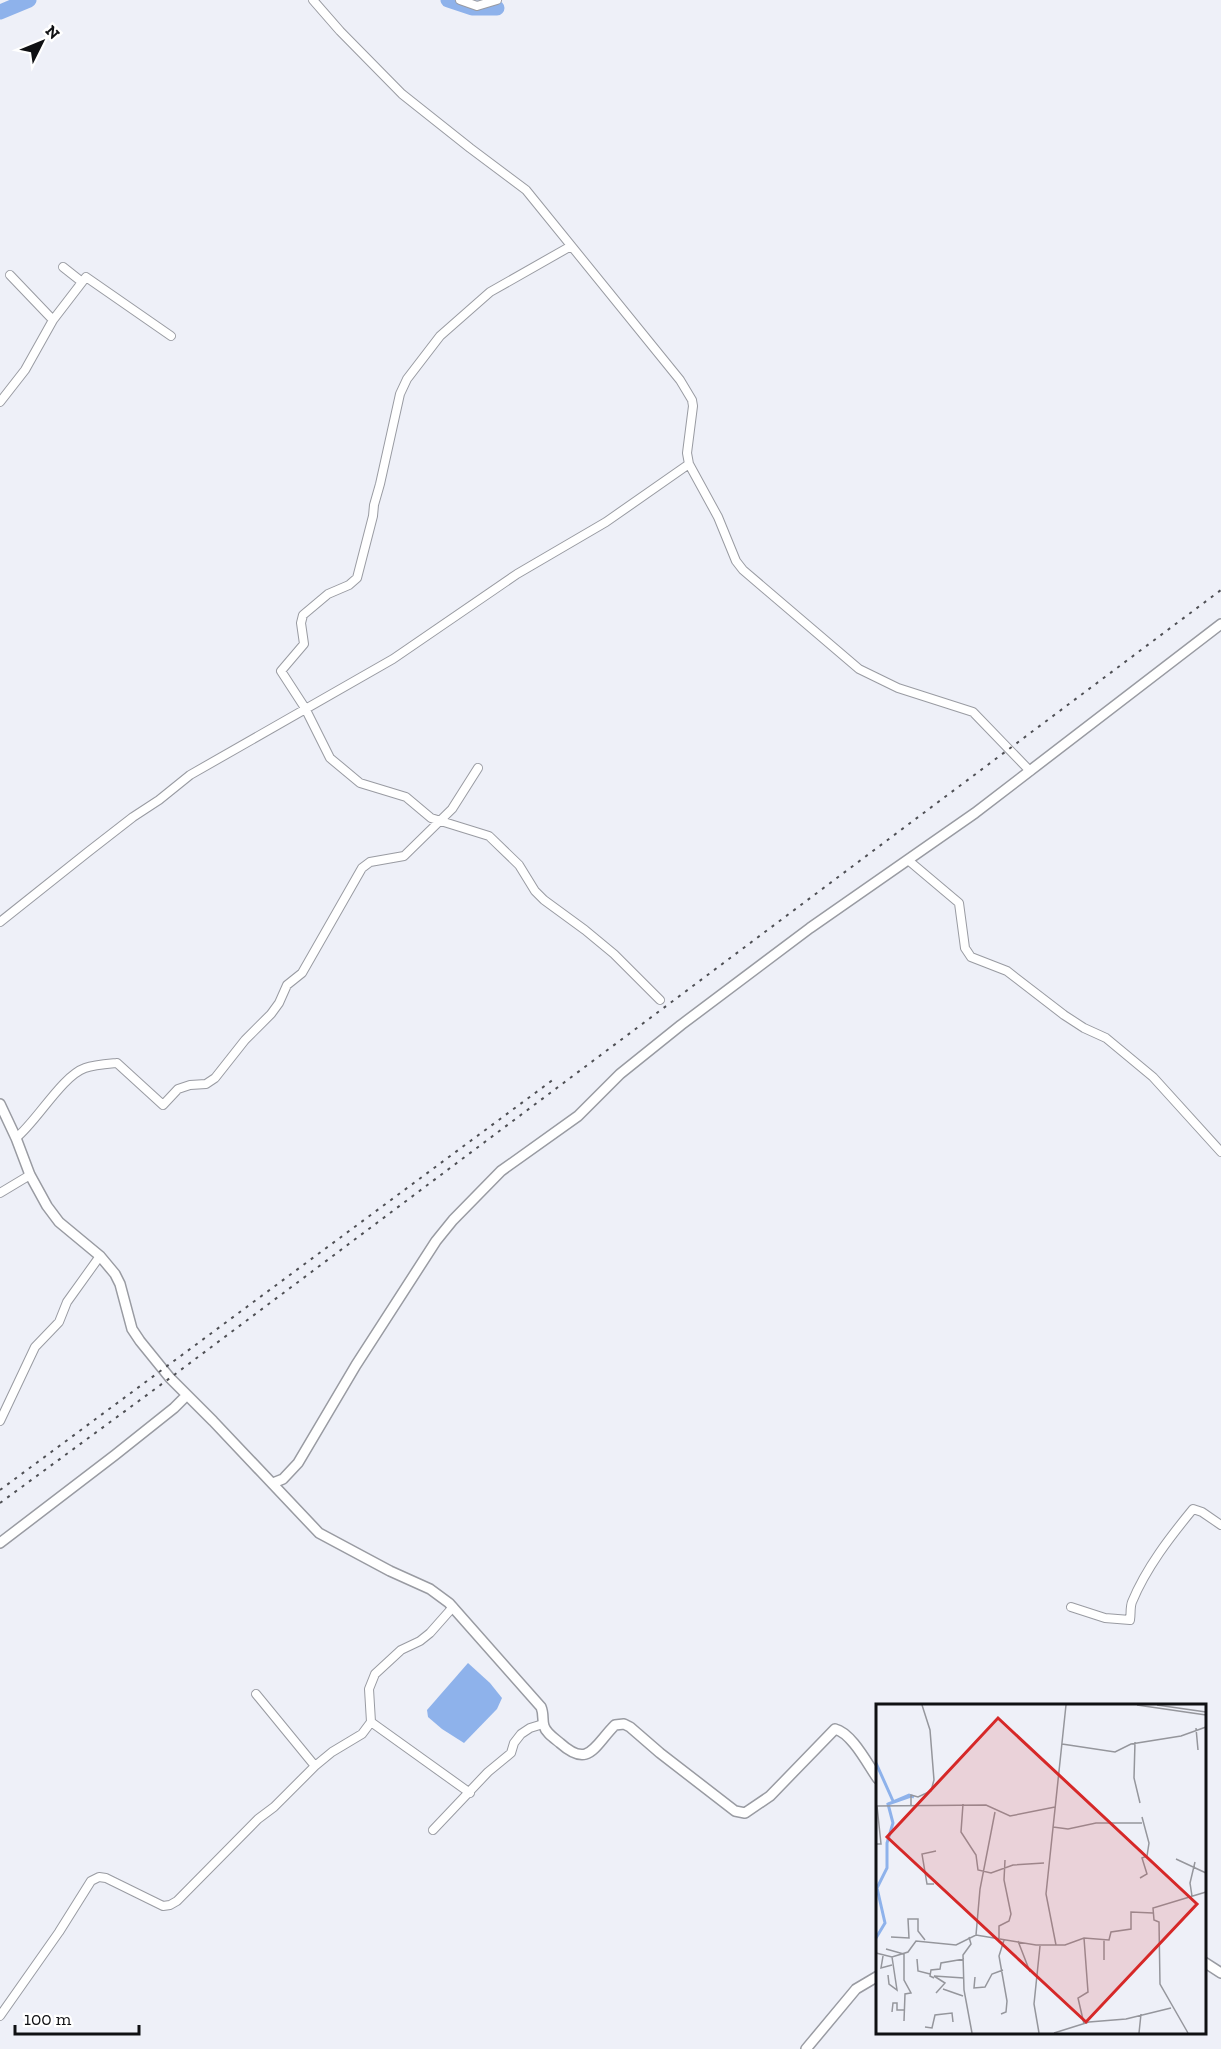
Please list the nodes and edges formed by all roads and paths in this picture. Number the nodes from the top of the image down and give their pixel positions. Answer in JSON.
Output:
{"nodes":[{"id":1,"x":313,"y":0,"type":"edge"},
{"id":2,"x":460,"y":0,"type":"edge"},
{"id":3,"x":497,"y":0,"type":"edge"},
{"id":4,"x":571,"y":246,"type":"junction"},
{"id":5,"x":63,"y":267,"type":"dead end"},
{"id":6,"x":10,"y":275,"type":"dead end"},
{"id":7,"x":82,"y":282,"type":"junction"},
{"id":8,"x":53,"y":320,"type":"junction"},
{"id":9,"x":171,"y":336,"type":"dead end"},
{"id":10,"x":0,"y":402,"type":"edge"},
{"id":11,"x":688,"y":464,"type":"junction"},
{"id":12,"x":1221,"y":624,"type":"edge"},
{"id":13,"x":306,"y":708,"type":"junction"},
{"id":14,"x":478,"y":768,"type":"dead end"},
{"id":15,"x":1030,"y":771,"type":"junction"},
{"id":16,"x":442,"y":820,"type":"junction"},
{"id":17,"x":908,"y":860,"type":"junction"},
{"id":18,"x":0,"y":922,"type":"edge"},
{"id":19,"x":660,"y":1000,"type":"dead end"},
{"id":20,"x":0,"y":1104,"type":"edge"},
{"id":21,"x":16,"y":1138,"type":"junction"},
{"id":22,"x":1221,"y":1152,"type":"edge"},
{"id":23,"x":30,"y":1175,"type":"junction"},
{"id":24,"x":0,"y":1193,"type":"edge"},
{"id":25,"x":100,"y":1256,"type":"junction"},
{"id":26,"x":186,"y":1396,"type":"junction"},
{"id":27,"x":0,"y":1421,"type":"edge"},
{"id":28,"x":273,"y":1483,"type":"junction"},
{"id":29,"x":1221,"y":1524,"type":"edge"},
{"id":30,"x":0,"y":1543,"type":"edge"},
{"id":31,"x":453,"y":1607,"type":"junction"},
{"id":32,"x":1071,"y":1607,"type":"dead end"},
{"id":33,"x":256,"y":1694,"type":"dead end"},
{"id":34,"x":371,"y":1722,"type":"junction"},
{"id":35,"x":543,"y":1724,"type":"junction"},
{"id":36,"x":315,"y":1766,"type":"junction"},
{"id":37,"x":876,"y":1776,"type":"edge"},
{"id":38,"x":470,"y":1793,"type":"junction"},
{"id":39,"x":433,"y":1830,"type":"dead end"},
{"id":40,"x":1206,"y":1963,"type":"edge"},
{"id":41,"x":1221,"y":1973,"type":"edge"},
{"id":42,"x":876,"y":1977,"type":"edge"},
{"id":43,"x":0,"y":2016,"type":"edge"},
{"id":44,"x":806,"y":2049,"type":"edge"}],
"edges":[{"from":1,"to":4,"type":"street"},
{"from":2,"to":3,"type":"street"},
{"from":4,"to":11,"type":"street"},
{"from":4,"to":13,"type":"street"},
{"from":5,"to":7,"type":"street"},
{"from":6,"to":8,"type":"street"},
{"from":7,"to":8,"type":"street"},
{"from":7,"to":9,"type":"street"},
{"from":8,"to":10,"type":"street"},
{"from":11,"to":13,"type":"street"},
{"from":11,"to":15,"type":"street"},
{"from":12,"to":15,"type":"street"},
{"from":13,"to":16,"type":"street"},
{"from":13,"to":18,"type":"street"},
{"from":14,"to":16,"type":"street"},
{"from":15,"to":17,"type":"street"},
{"from":16,"to":19,"type":"street"},
{"from":16,"to":21,"type":"street"},
{"from":17,"to":22,"type":"street"},
{"from":17,"to":28,"type":"street"},
{"from":20,"to":21,"type":"street"},
{"from":21,"to":23,"type":"street"},
{"from":23,"to":24,"type":"street"},
{"from":23,"to":25,"type":"street"},
{"from":25,"to":26,"type":"street"},
{"from":25,"to":27,"type":"street"},
{"from":26,"to":28,"type":"street"},
{"from":26,"to":30,"type":"street"},
{"from":28,"to":31,"type":"street"},
{"from":29,"to":32,"type":"street"},
{"from":31,"to":34,"type":"street"},
{"from":31,"to":35,"type":"street"},
{"from":33,"to":36,"type":"street"},
{"from":34,"to":36,"type":"street"},
{"from":34,"to":38,"type":"street"},
{"from":35,"to":37,"type":"street"},
{"from":35,"to":38,"type":"street"},
{"from":36,"to":43,"type":"street"},
{"from":38,"to":39,"type":"street"},
{"from":40,"to":41,"type":"street"},
{"from":42,"to":44,"type":"street"}]}
